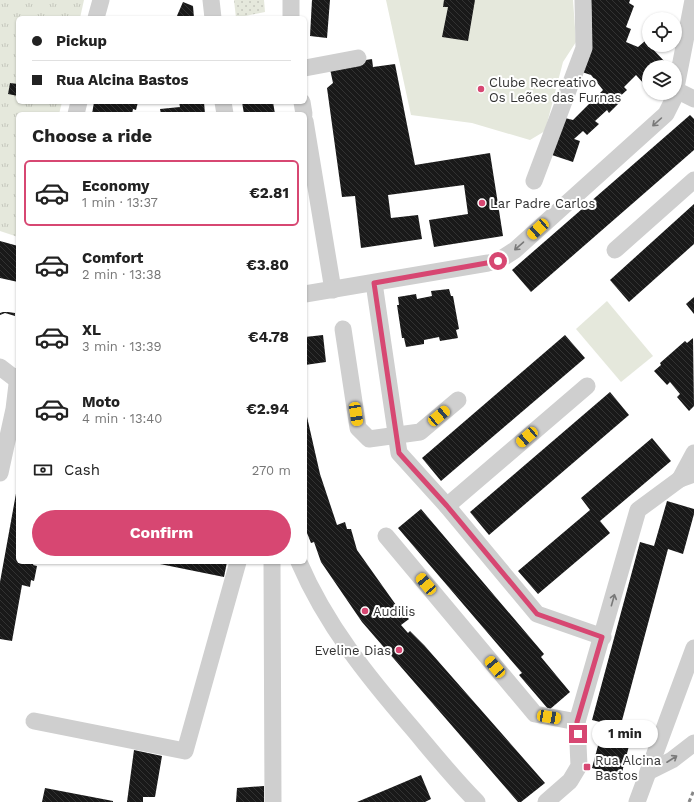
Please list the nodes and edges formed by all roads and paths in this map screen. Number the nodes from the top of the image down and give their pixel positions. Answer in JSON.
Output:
{"nodes":[{"id":1,"x":100,"y":0,"type":"edge"},
{"id":2,"x":211,"y":0,"type":"edge"},
{"id":3,"x":291,"y":0,"type":"edge"},
{"id":4,"x":583,"y":0,"type":"edge"},
{"id":5,"x":693,"y":0,"type":"edge"},
{"id":6,"x":96,"y":16,"type":"edge"},
{"id":7,"x":213,"y":16,"type":"edge"},
{"id":8,"x":291,"y":16,"type":"edge"},
{"id":9,"x":358,"y":58,"type":"dead end"},
{"id":10,"x":682,"y":60,"type":"edge"},
{"id":11,"x":307,"y":68,"type":"edge"},
{"id":12,"x":682,"y":93,"type":"edge"},
{"id":13,"x":694,"y":99,"type":"edge"},
{"id":14,"x":673,"y":100,"type":"edge"},
{"id":15,"x":307,"y":133,"type":"edge"},
{"id":16,"x":694,"y":180,"type":"edge"},
{"id":17,"x":534,"y":182,"type":"dead end"},
{"id":18,"x":616,"y":250,"type":"dead end"},
{"id":19,"x":374,"y":283,"type":"junction"},
{"id":20,"x":333,"y":290,"type":"junction"},
{"id":21,"x":307,"y":294,"type":"edge"},
{"id":22,"x":343,"y":329,"type":"dead end"},
{"id":23,"x":0,"y":367,"type":"edge"},
{"id":24,"x":16,"y":377,"type":"edge"},
{"id":25,"x":587,"y":386,"type":"dead end"},
{"id":26,"x":458,"y":400,"type":"dead end"},
{"id":27,"x":16,"y":409,"type":"edge"},
{"id":28,"x":0,"y":432,"type":"edge"},
{"id":29,"x":396,"y":436,"type":"junction"},
{"id":30,"x":694,"y":453,"type":"edge"},
{"id":31,"x":0,"y":473,"type":"edge"},
{"id":32,"x":687,"y":476,"type":"edge"},
{"id":33,"x":447,"y":506,"type":"junction"},
{"id":34,"x":386,"y":536,"type":"dead end"},
{"id":35,"x":237,"y":564,"type":"edge"},
{"id":36,"x":272,"y":564,"type":"edge"},
{"id":37,"x":299,"y":564,"type":"edge"},
{"id":38,"x":602,"y":637,"type":"junction"},
{"id":39,"x":694,"y":648,"type":"edge"},
{"id":40,"x":694,"y":672,"type":"edge"},
{"id":41,"x":680,"y":686,"type":"junction"},
{"id":42,"x":34,"y":721,"type":"dead end"},
{"id":43,"x":577,"y":722,"type":"junction"},
{"id":44,"x":694,"y":743,"type":"edge"},
{"id":45,"x":648,"y":772,"type":"junction"},
{"id":46,"x":459,"y":784,"type":"junction"},
{"id":47,"x":273,"y":802,"type":"edge"},
{"id":48,"x":472,"y":802,"type":"edge"},
{"id":49,"x":477,"y":802,"type":"edge"},
{"id":50,"x":546,"y":802,"type":"edge"},
{"id":51,"x":637,"y":802,"type":"edge"}],
"edges":[{"from":1,"to":6,"type":"street"},
{"from":2,"to":7,"type":"street"},
{"from":3,"to":8,"type":"street"},
{"from":4,"to":17,"type":"street"},
{"from":5,"to":10,"type":"street"},
{"from":9,"to":11,"type":"street"},
{"from":12,"to":13,"type":"street"},
{"from":14,"to":19,"type":"street","one_way":true},
{"from":15,"to":20,"type":"street"},
{"from":16,"to":18,"type":"street"},
{"from":19,"to":20,"type":"street"},
{"from":19,"to":29,"type":"street"},
{"from":20,"to":21,"type":"street"},
{"from":22,"to":29,"type":"street"},
{"from":23,"to":24,"type":"street"},
{"from":25,"to":33,"type":"street"},
{"from":26,"to":29,"type":"street"},
{"from":27,"to":28,"type":"street"},
{"from":27,"to":31,"type":"street"},
{"from":29,"to":33,"type":"street"},
{"from":30,"to":32,"type":"street"},
{"from":38,"to":32,"type":"street","one_way":true},
{"from":33,"to":38,"type":"street"},
{"from":34,"to":43,"type":"street"},
{"from":35,"to":42,"type":"street"},
{"from":36,"to":47,"type":"street"},
{"from":37,"to":46,"type":"street"},
{"from":38,"to":43,"type":"street"},
{"from":39,"to":41,"type":"street"},
{"from":40,"to":41,"type":"street"},
{"from":41,"to":45,"type":"street"},
{"from":43,"to":50,"type":"street"},
{"from":45,"to":44,"type":"street","one_way":true},
{"from":45,"to":51,"type":"street"},
{"from":46,"to":48,"type":"street"},
{"from":46,"to":49,"type":"street"}]}
